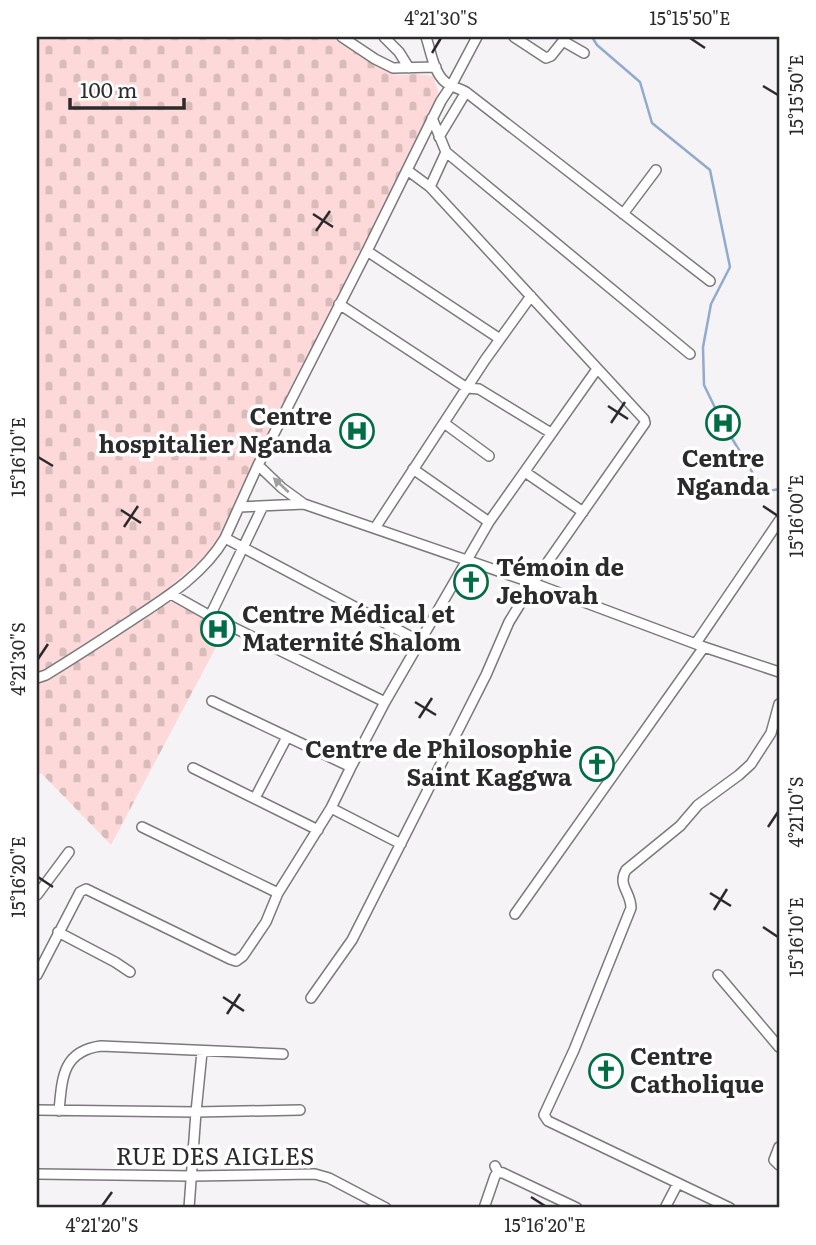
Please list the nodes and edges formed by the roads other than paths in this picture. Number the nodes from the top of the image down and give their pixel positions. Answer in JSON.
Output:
{"nodes":[{"id":1,"x":342,"y":37,"type":"edge"},
{"id":2,"x":384,"y":37,"type":"edge"},
{"id":3,"x":426,"y":37,"type":"edge"},
{"id":4,"x":514,"y":37,"type":"edge"},
{"id":5,"x":473,"y":39,"type":"edge"},
{"id":6,"x":583,"y":53,"type":"dead end"},
{"id":7,"x":436,"y":67,"type":"junction"},
{"id":8,"x":409,"y":68,"type":"junction"},
{"id":9,"x":451,"y":86,"type":"junction"},
{"id":10,"x":466,"y":92,"type":"junction"},
{"id":11,"x":432,"y":118,"type":"junction"},
{"id":12,"x":439,"y":137,"type":"junction"},
{"id":13,"x":446,"y":152,"type":"junction"},
{"id":14,"x":407,"y":170,"type":"junction"},
{"id":15,"x":656,"y":170,"type":"dead end"},
{"id":16,"x":430,"y":187,"type":"junction"},
{"id":17,"x":623,"y":214,"type":"junction"},
{"id":18,"x":367,"y":251,"type":"junction"},
{"id":19,"x":709,"y":281,"type":"dead end"},
{"id":20,"x":531,"y":296,"type":"junction"},
{"id":21,"x":340,"y":304,"type":"junction"},
{"id":22,"x":500,"y":339,"type":"junction"},
{"id":23,"x":690,"y":354,"type":"dead end"},
{"id":24,"x":597,"y":369,"type":"junction"},
{"id":25,"x":467,"y":388,"type":"junction"},
{"id":26,"x":444,"y":423,"type":"junction"},
{"id":27,"x":551,"y":433,"type":"junction"},
{"id":28,"x":489,"y":456,"type":"dead end"},
{"id":29,"x":258,"y":465,"type":"junction"},
{"id":30,"x":413,"y":468,"type":"junction"},
{"id":31,"x":525,"y":472,"type":"junction"},
{"id":32,"x":304,"y":504,"type":"junction"},
{"id":33,"x":263,"y":506,"type":"junction"},
{"id":34,"x":240,"y":507,"type":"junction"},
{"id":35,"x":583,"y":512,"type":"junction"},
{"id":36,"x":779,"y":521,"type":"edge"},
{"id":37,"x":489,"y":522,"type":"junction"},
{"id":38,"x":375,"y":528,"type":"junction"},
{"id":39,"x":225,"y":538,"type":"junction"},
{"id":40,"x":243,"y":547,"type":"junction"},
{"id":41,"x":466,"y":561,"type":"junction"},
{"id":42,"x":534,"y":583,"type":"junction"},
{"id":43,"x":172,"y":594,"type":"junction"},
{"id":44,"x":210,"y":616,"type":"junction"},
{"id":45,"x":419,"y":641,"type":"junction"},
{"id":46,"x":700,"y":645,"type":"junction"},
{"id":47,"x":779,"y":672,"type":"edge"},
{"id":48,"x":37,"y":678,"type":"edge"},
{"id":49,"x":212,"y":701,"type":"dead end"},
{"id":50,"x":385,"y":702,"type":"junction"},
{"id":51,"x":779,"y":704,"type":"edge"},
{"id":52,"x":287,"y":737,"type":"junction"},
{"id":53,"x":351,"y":767,"type":"junction"},
{"id":54,"x":193,"y":768,"type":"dead end"},
{"id":55,"x":254,"y":798,"type":"junction"},
{"id":56,"x":331,"y":808,"type":"junction"},
{"id":57,"x":142,"y":827,"type":"dead end"},
{"id":58,"x":318,"y":830,"type":"junction"},
{"id":59,"x":401,"y":844,"type":"junction"},
{"id":60,"x":69,"y":852,"type":"dead end"},
{"id":61,"x":278,"y":893,"type":"junction"},
{"id":62,"x":37,"y":895,"type":"edge"},
{"id":63,"x":515,"y":914,"type":"dead end"},
{"id":64,"x":58,"y":932,"type":"junction"},
{"id":65,"x":130,"y":972,"type":"dead end"},
{"id":66,"x":37,"y":975,"type":"edge"},
{"id":67,"x":718,"y":975,"type":"dead end"},
{"id":68,"x":311,"y":998,"type":"dead end"},
{"id":69,"x":779,"y":1047,"type":"edge"},
{"id":70,"x":202,"y":1052,"type":"junction"},
{"id":71,"x":283,"y":1054,"type":"dead end"},
{"id":72,"x":37,"y":1110,"type":"edge"},
{"id":73,"x":300,"y":1110,"type":"dead end"},
{"id":74,"x":59,"y":1111,"type":"junction"},
{"id":75,"x":196,"y":1112,"type":"junction"},
{"id":76,"x":779,"y":1147,"type":"edge"},
{"id":77,"x":779,"y":1165,"type":"edge"},
{"id":78,"x":37,"y":1174,"type":"edge"},
{"id":79,"x":192,"y":1177,"type":"junction"},
{"id":80,"x":678,"y":1183,"type":"junction"},
{"id":81,"x":190,"y":1208,"type":"edge"},
{"id":82,"x":386,"y":1208,"type":"edge"},
{"id":83,"x":484,"y":1208,"type":"edge"},
{"id":84,"x":577,"y":1208,"type":"edge"},
{"id":85,"x":666,"y":1208,"type":"edge"},
{"id":86,"x":730,"y":1208,"type":"edge"}],
"edges":[{"from":1,"to":8,"type":"street"},
{"from":2,"to":8,"type":"street"},
{"from":3,"to":7,"type":"street"},
{"from":4,"to":6,"type":"street"},
{"from":5,"to":9,"type":"street"},
{"from":7,"to":8,"type":"street"},
{"from":7,"to":9,"type":"street"},
{"from":9,"to":10,"type":"street"},
{"from":9,"to":11,"type":"street"},
{"from":10,"to":12,"type":"street"},
{"from":10,"to":17,"type":"street"},
{"from":11,"to":12,"type":"street"},
{"from":11,"to":14,"type":"street"},
{"from":12,"to":13,"type":"street"},
{"from":13,"to":16,"type":"street"},
{"from":13,"to":23,"type":"street"},
{"from":14,"to":16,"type":"street"},
{"from":14,"to":18,"type":"street"},
{"from":15,"to":17,"type":"street"},
{"from":16,"to":20,"type":"street"},
{"from":17,"to":19,"type":"street"},
{"from":18,"to":21,"type":"street"},
{"from":18,"to":22,"type":"street"},
{"from":20,"to":22,"type":"street"},
{"from":20,"to":24,"type":"street"},
{"from":21,"to":25,"type":"street"},
{"from":21,"to":29,"type":"street"},
{"from":22,"to":25,"type":"street"},
{"from":24,"to":27,"type":"street"},
{"from":24,"to":35,"type":"street"},
{"from":25,"to":26,"type":"street"},
{"from":25,"to":27,"type":"street"},
{"from":26,"to":28,"type":"street"},
{"from":26,"to":30,"type":"street"},
{"from":27,"to":31,"type":"street"},
{"from":32,"to":29,"type":"street","one_way":true},
{"from":29,"to":34,"type":"street"},
{"from":30,"to":37,"type":"street"},
{"from":30,"to":38,"type":"street"},
{"from":31,"to":35,"type":"street"},
{"from":31,"to":37,"type":"street"},
{"from":32,"to":33,"type":"street"},
{"from":32,"to":38,"type":"street"},
{"from":33,"to":34,"type":"street"},
{"from":33,"to":40,"type":"street"},
{"from":34,"to":39,"type":"street"},
{"from":35,"to":42,"type":"street"},
{"from":36,"to":46,"type":"street"},
{"from":37,"to":41,"type":"street"},
{"from":38,"to":41,"type":"street"},
{"from":39,"to":40,"type":"street"},
{"from":39,"to":43,"type":"street"},
{"from":40,"to":44,"type":"street"},
{"from":40,"to":45,"type":"street"},
{"from":41,"to":42,"type":"street"},
{"from":41,"to":45,"type":"street"},
{"from":42,"to":46,"type":"street"},
{"from":42,"to":59,"type":"street"},
{"from":43,"to":44,"type":"street"},
{"from":43,"to":48,"type":"street"},
{"from":44,"to":50,"type":"street"},
{"from":45,"to":50,"type":"street"},
{"from":46,"to":47,"type":"street"},
{"from":46,"to":63,"type":"street"},
{"from":49,"to":52,"type":"street"},
{"from":50,"to":53,"type":"street"},
{"from":51,"to":80,"type":"street"},
{"from":52,"to":53,"type":"street"},
{"from":52,"to":55,"type":"street"},
{"from":53,"to":56,"type":"street"},
{"from":54,"to":55,"type":"street"},
{"from":55,"to":58,"type":"street"},
{"from":56,"to":58,"type":"street"},
{"from":56,"to":59,"type":"street"},
{"from":57,"to":61,"type":"street"},
{"from":58,"to":61,"type":"street"},
{"from":59,"to":68,"type":"street"},
{"from":60,"to":62,"type":"street"},
{"from":61,"to":64,"type":"street"},
{"from":64,"to":65,"type":"street"},
{"from":64,"to":66,"type":"street"},
{"from":67,"to":69,"type":"street"},
{"from":70,"to":71,"type":"street"},
{"from":70,"to":74,"type":"street"},
{"from":70,"to":75,"type":"street"},
{"from":72,"to":74,"type":"street"},
{"from":73,"to":75,"type":"street"},
{"from":74,"to":75,"type":"street"},
{"from":75,"to":79,"type":"street"},
{"from":76,"to":77,"type":"street"},
{"from":78,"to":79,"type":"street","name":"RUE DES AIGLES"},
{"from":79,"to":81,"type":"street"},
{"from":79,"to":82,"type":"street","name":"RUE DES AIGLES"},
{"from":80,"to":85,"type":"street"},
{"from":80,"to":86,"type":"street"},
{"from":83,"to":84,"type":"street"}]}
